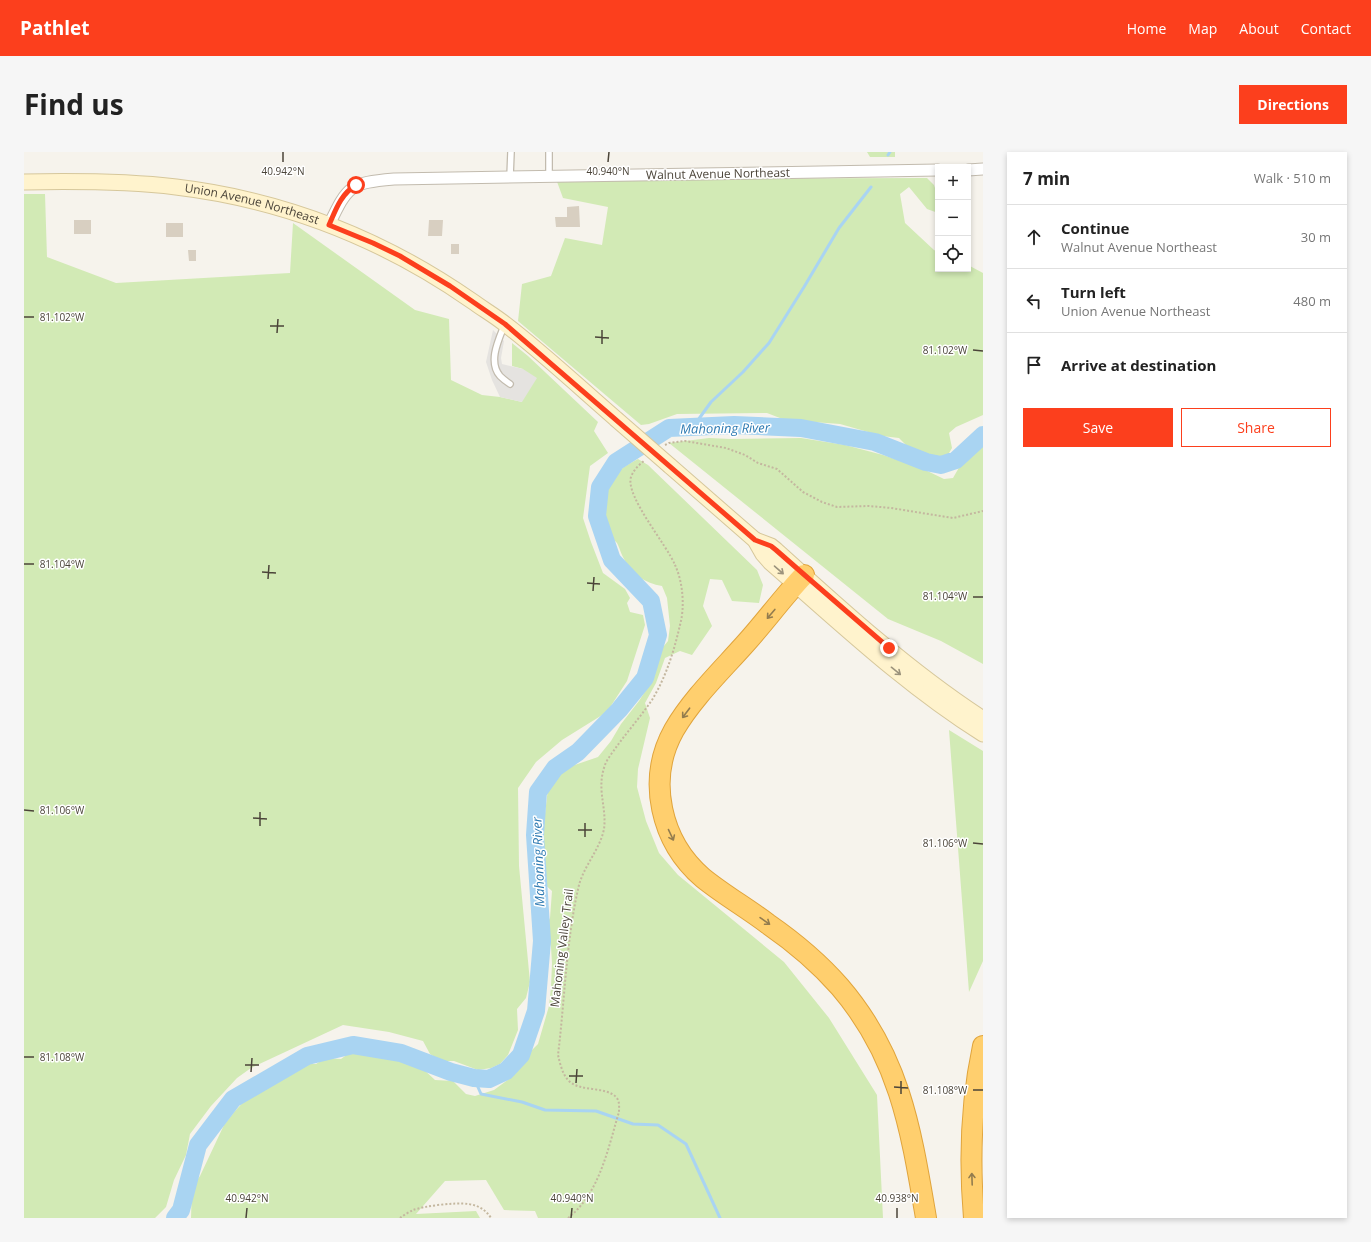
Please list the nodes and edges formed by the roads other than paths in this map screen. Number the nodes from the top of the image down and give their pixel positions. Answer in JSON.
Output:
{"nodes":[{"id":1,"x":512,"y":152,"type":"edge"},
{"id":2,"x":549,"y":152,"type":"edge"},
{"id":3,"x":983,"y":169,"type":"edge"},
{"id":4,"x":935,"y":170,"type":"edge"},
{"id":5,"x":971,"y":170,"type":"edge"},
{"id":6,"x":548,"y":176,"type":"junction"},
{"id":7,"x":510,"y":177,"type":"junction"},
{"id":8,"x":24,"y":182,"type":"edge"},
{"id":9,"x":329,"y":225,"type":"junction"},
{"id":10,"x":505,"y":324,"type":"junction"},
{"id":11,"x":510,"y":384,"type":"dead end"},
{"id":12,"x":799,"y":579,"type":"junction"},
{"id":13,"x":983,"y":719,"type":"edge"},
{"id":14,"x":983,"y":734,"type":"edge"},
{"id":15,"x":983,"y":1046,"type":"edge"},
{"id":16,"x":926,"y":1218,"type":"edge"},
{"id":17,"x":974,"y":1218,"type":"edge"}],
"edges":[{"from":1,"to":7,"type":"lane"},
{"from":2,"to":6,"type":"lane"},
{"from":3,"to":5,"type":"street"},
{"from":4,"to":6,"type":"street","name":"Walnut Avenue Northeast"},
{"from":6,"to":7,"type":"street","name":"Walnut Avenue Northeast"},
{"from":7,"to":9,"type":"street","name":"Walnut Avenue Northeast"},
{"from":8,"to":9,"type":"main road","name":"Union Avenue Northeast"},
{"from":9,"to":10,"type":"main road","name":"Union Avenue Northeast"},
{"from":10,"to":11,"type":"lane"},
{"from":10,"to":12,"type":"main road","name":"Union Avenue Northeast","bridge":true},
{"from":12,"to":13,"type":"main road","name":"Union Avenue Northeast"},
{"from":12,"to":14,"type":"main road","name":"Union Avenue Northeast","one_way":true},
{"from":12,"to":16,"type":"highway","one_way":true},
{"from":17,"to":15,"type":"highway","one_way":true}]}
